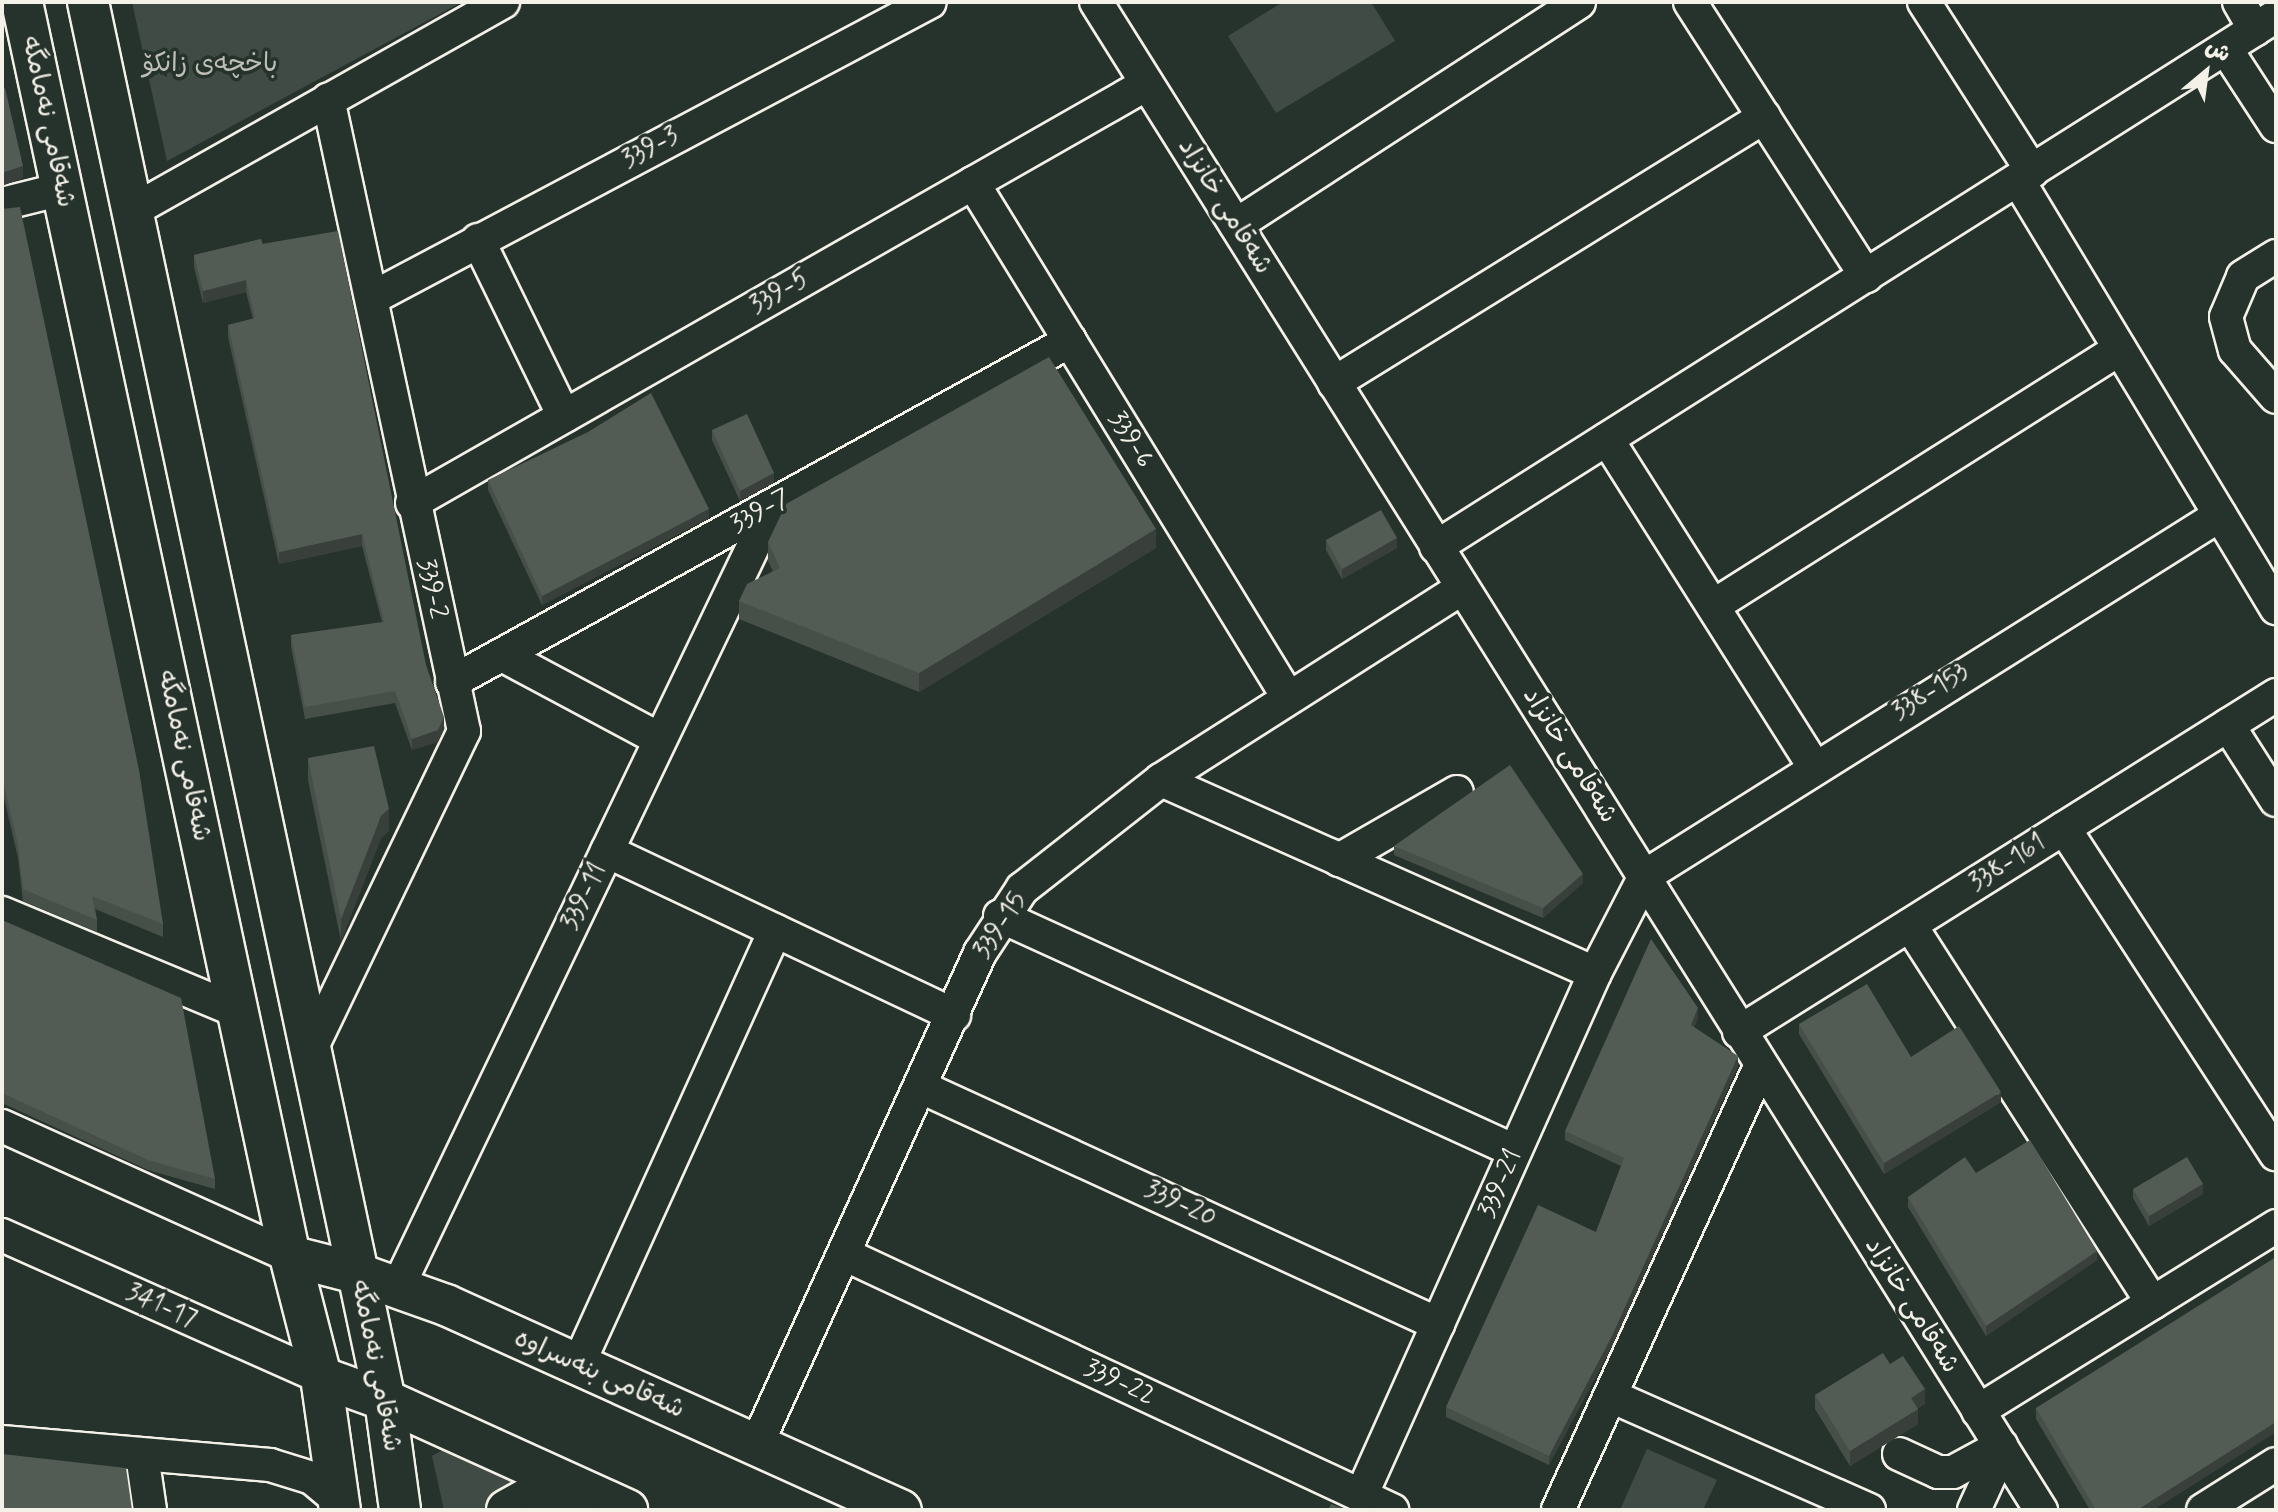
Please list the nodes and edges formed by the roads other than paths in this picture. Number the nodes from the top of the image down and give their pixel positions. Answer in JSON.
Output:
{"nodes":[{"id":1,"x":22,"y":2,"type":"edge"},
{"id":2,"x":88,"y":2,"type":"edge"},
{"id":3,"x":503,"y":2,"type":"edge"},
{"id":4,"x":930,"y":2,"type":"edge"},
{"id":5,"x":1096,"y":2,"type":"edge"},
{"id":6,"x":1579,"y":2,"type":"edge"},
{"id":7,"x":1690,"y":2,"type":"edge"},
{"id":8,"x":1924,"y":2,"type":"edge"},
{"id":9,"x":2239,"y":2,"type":"edge"},
{"id":10,"x":2266,"y":23,"type":"edge"},
{"id":11,"x":2226,"y":49,"type":"junction"},
{"id":12,"x":1147,"y":84,"type":"junction"},
{"id":13,"x":328,"y":99,"type":"junction"},
{"id":14,"x":1764,"y":117,"type":"junction"},
{"id":15,"x":2276,"y":126,"type":"edge"},
{"id":16,"x":2025,"y":176,"type":"junction"},
{"id":17,"x":973,"y":183,"type":"junction"},
{"id":18,"x":62,"y":189,"type":"junction"},
{"id":19,"x":2,"y":204,"type":"edge"},
{"id":20,"x":132,"y":211,"type":"junction"},
{"id":21,"x":1236,"y":225,"type":"junction"},
{"id":22,"x":478,"y":240,"type":"junction"},
{"id":23,"x":2276,"y":256,"type":"edge"},
{"id":24,"x":1866,"y":276,"type":"junction"},
{"id":25,"x":374,"y":297,"type":"junction"},
{"id":26,"x":1070,"y":341,"type":"junction"},
{"id":27,"x":2120,"y":349,"type":"junction"},
{"id":28,"x":1334,"y":383,"type":"junction"},
{"id":29,"x":2276,"y":397,"type":"edge"},
{"id":30,"x":564,"y":416,"type":"junction"},
{"id":31,"x":1607,"y":439,"type":"junction"},
{"id":32,"x":412,"y":503,"type":"junction"},
{"id":33,"x":772,"y":507,"type":"junction"},
{"id":34,"x":2220,"y":515,"type":"junction"},
{"id":35,"x":1436,"y":547,"type":"junction"},
{"id":36,"x":1462,"y":588,"type":"junction"},
{"id":37,"x":1713,"y":606,"type":"junction"},
{"id":38,"x":2276,"y":608,"type":"edge"},
{"id":39,"x":502,"y":655,"type":"junction"},
{"id":40,"x":452,"y":682,"type":"junction"},
{"id":41,"x":2276,"y":695,"type":"edge"},
{"id":42,"x":1288,"y":697,"type":"junction"},
{"id":43,"x":2228,"y":725,"type":"junction"},
{"id":44,"x":659,"y":739,"type":"junction"},
{"id":45,"x":1814,"y":766,"type":"junction"},
{"id":46,"x":1161,"y":780,"type":"junction"},
{"id":47,"x":1457,"y":792,"type":"dead end"},
{"id":48,"x":2276,"y":800,"type":"edge"},
{"id":49,"x":2064,"y":828,"type":"junction"},
{"id":50,"x":607,"y":851,"type":"junction"},
{"id":51,"x":1339,"y":860,"type":"junction"},
{"id":52,"x":1645,"y":876,"type":"junction"},
{"id":53,"x":2,"y":913,"type":"edge"},
{"id":54,"x":1000,"y":916,"type":"junction"},
{"id":55,"x":1910,"y":925,"type":"junction"},
{"id":56,"x":775,"y":931,"type":"junction"},
{"id":57,"x":1595,"y":973,"type":"junction"},
{"id":58,"x":237,"y":1011,"type":"junction"},
{"id":59,"x":954,"y":1015,"type":"junction"},
{"id":60,"x":1739,"y":1032,"type":"junction"},
{"id":61,"x":310,"y":1051,"type":"junction"},
{"id":62,"x":1760,"y":1067,"type":"junction"},
{"id":63,"x":921,"y":1087,"type":"junction"},
{"id":64,"x":2,"y":1126,"type":"edge"},
{"id":65,"x":1515,"y":1151,"type":"junction"},
{"id":66,"x":2276,"y":1154,"type":"edge"},
{"id":67,"x":2276,"y":1226,"type":"edge"},
{"id":68,"x":2,"y":1235,"type":"edge"},
{"id":69,"x":846,"y":1255,"type":"junction"},
{"id":70,"x":290,"y":1256,"type":"junction"},
{"id":71,"x":356,"y":1273,"type":"junction"},
{"id":72,"x":398,"y":1287,"type":"junction"},
{"id":73,"x":2153,"y":1303,"type":"junction"},
{"id":74,"x":1438,"y":1324,"type":"junction"},
{"id":75,"x":578,"y":1365,"type":"junction"},
{"id":76,"x":321,"y":1377,"type":"junction"},
{"id":77,"x":1611,"y":1396,"type":"junction"},
{"id":78,"x":385,"y":1400,"type":"junction"},
{"id":79,"x":1978,"y":1411,"type":"junction"},
{"id":80,"x":2,"y":1442,"type":"edge"},
{"id":81,"x":756,"y":1446,"type":"junction"},
{"id":82,"x":2001,"y":1448,"type":"junction"},
{"id":83,"x":1899,"y":1454,"type":"dead end"},
{"id":84,"x":142,"y":1455,"type":"junction"},
{"id":85,"x":2276,"y":1464,"type":"edge"},
{"id":86,"x":588,"y":1492,"type":"junction"},
{"id":87,"x":1361,"y":1496,"type":"junction"},
{"id":88,"x":339,"y":1505,"type":"edge"},
{"id":89,"x":150,"y":1510,"type":"edge"},
{"id":90,"x":400,"y":1510,"type":"edge"},
{"id":91,"x":507,"y":1510,"type":"edge"},
{"id":92,"x":627,"y":1510,"type":"edge"},
{"id":93,"x":901,"y":1510,"type":"edge"},
{"id":94,"x":1392,"y":1510,"type":"edge"},
{"id":95,"x":1558,"y":1510,"type":"edge"},
{"id":96,"x":1869,"y":1510,"type":"edge"},
{"id":97,"x":1974,"y":1510,"type":"edge"},
{"id":98,"x":2041,"y":1510,"type":"edge"},
{"id":99,"x":2203,"y":1510,"type":"edge"}],
"edges":[{"from":1,"to":18,"type":"main road","name":"شەقامی نەمامگە"},
{"from":2,"to":20,"type":"main road","name":"شەقامی نەمامگە"},
{"from":3,"to":13,"type":"street"},
{"from":4,"to":22,"type":"street","name":"339-3"},
{"from":5,"to":12,"type":"street","name":"شەقامی خانزاد"},
{"from":6,"to":21,"type":"street"},
{"from":7,"to":14,"type":"street"},
{"from":8,"to":16,"type":"street"},
{"from":9,"to":10,"type":"street"},
{"from":10,"to":11,"type":"street"},
{"from":11,"to":15,"type":"street"},
{"from":11,"to":16,"type":"street"},
{"from":12,"to":17,"type":"street","name":"339-5"},
{"from":12,"to":21,"type":"street","name":"شەقامی خانزاد"},
{"from":13,"to":20,"type":"street"},
{"from":13,"to":25,"type":"street","name":"339-2"},
{"from":14,"to":24,"type":"street"},
{"from":14,"to":28,"type":"street"},
{"from":16,"to":24,"type":"street"},
{"from":16,"to":27,"type":"street"},
{"from":17,"to":26,"type":"street","name":"339-6"},
{"from":17,"to":30,"type":"street","name":"339-5"},
{"from":18,"to":19,"type":"street"},
{"from":18,"to":58,"type":"main road","name":"شەقامی نەمامگە"},
{"from":20,"to":61,"type":"main road","name":"شەقامی نەمامگە"},
{"from":21,"to":28,"type":"street","name":"شەقامی خانزاد"},
{"from":22,"to":25,"type":"street","name":"339-3"},
{"from":22,"to":30,"type":"street"},
{"from":23,"to":29,"type":"street"},
{"from":24,"to":31,"type":"street"},
{"from":25,"to":32,"type":"street","name":"339-2"},
{"from":26,"to":33,"type":"street","name":"339-7"},
{"from":26,"to":42,"type":"street","name":"339-6"},
{"from":27,"to":34,"type":"street"},
{"from":27,"to":37,"type":"street"},
{"from":28,"to":35,"type":"street","name":"شەقامی خانزاد"},
{"from":30,"to":32,"type":"street","name":"339-5"},
{"from":31,"to":35,"type":"street"},
{"from":31,"to":37,"type":"street"},
{"from":32,"to":40,"type":"street","name":"339-2"},
{"from":33,"to":39,"type":"street","name":"339-7"},
{"from":33,"to":44,"type":"street","name":"339-11"},
{"from":34,"to":38,"type":"street"},
{"from":34,"to":45,"type":"street","name":"338-153"},
{"from":35,"to":36,"type":"street","name":"شەقامی خانزاد"},
{"from":36,"to":42,"type":"street","name":"339-15"},
{"from":36,"to":52,"type":"street","name":"شەقامی خانزاد"},
{"from":37,"to":45,"type":"street"},
{"from":39,"to":40,"type":"street","name":"339-7"},
{"from":39,"to":44,"type":"street"},
{"from":40,"to":61,"type":"street","name":"339-2"},
{"from":41,"to":43,"type":"street","name":"338-161"},
{"from":42,"to":46,"type":"street","name":"339-15"},
{"from":43,"to":48,"type":"street"},
{"from":43,"to":49,"type":"street","name":"338-161"},
{"from":44,"to":50,"type":"street","name":"339-11"},
{"from":45,"to":52,"type":"street","name":"338-153"},
{"from":46,"to":51,"type":"street"},
{"from":46,"to":54,"type":"street","name":"339-15"},
{"from":47,"to":51,"type":"street"},
{"from":49,"to":55,"type":"street","name":"338-161"},
{"from":49,"to":66,"type":"street"},
{"from":50,"to":56,"type":"street"},
{"from":50,"to":72,"type":"street","name":"339-11"},
{"from":51,"to":57,"type":"street"},
{"from":52,"to":57,"type":"street","name":"339-21"},
{"from":52,"to":60,"type":"street","name":"شەقامی خانزاد"},
{"from":53,"to":58,"type":"street"},
{"from":54,"to":59,"type":"street","name":"339-15"},
{"from":54,"to":65,"type":"street"},
{"from":55,"to":60,"type":"street","name":"338-161"},
{"from":55,"to":73,"type":"street"},
{"from":56,"to":59,"type":"street"},
{"from":56,"to":75,"type":"street"},
{"from":57,"to":65,"type":"street","name":"339-21"},
{"from":58,"to":70,"type":"main road","name":"شەقامی نەمامگە"},
{"from":59,"to":63,"type":"street","name":"339-15"},
{"from":60,"to":62,"type":"street","name":"شەقامی خانزاد"},
{"from":61,"to":71,"type":"main road","name":"شەقامی نەمامگە"},
{"from":62,"to":77,"type":"street"},
{"from":62,"to":79,"type":"street","name":"شەقامی خانزاد"},
{"from":63,"to":69,"type":"street","name":"339-15"},
{"from":63,"to":74,"type":"street","name":"339-20"},
{"from":64,"to":70,"type":"street"},
{"from":65,"to":74,"type":"street","name":"339-21"},
{"from":67,"to":73,"type":"street"},
{"from":68,"to":76,"type":"street","name":"341-17"},
{"from":69,"to":81,"type":"street","name":"339-15"},
{"from":69,"to":87,"type":"street","name":"339-22"},
{"from":70,"to":71,"type":"main road","name":"شەقامی بنەسراوە"},
{"from":70,"to":76,"type":"main road","name":"شەقامی نەمامگە"},
{"from":71,"to":72,"type":"main road","name":"شەقامی بنەسراوە"},
{"from":71,"to":78,"type":"main road","name":"شەقامی نەمامگە"},
{"from":72,"to":75,"type":"main road","name":"شەقامی بنەسراوە"},
{"from":73,"to":79,"type":"street"},
{"from":74,"to":87,"type":"street","name":"339-21"},
{"from":75,"to":81,"type":"main road","name":"شەقامی بنەسراوە"},
{"from":76,"to":78,"type":"main road"},
{"from":76,"to":88,"type":"main road","name":"شەقامی نەمامگە"},
{"from":77,"to":95,"type":"street"},
{"from":77,"to":96,"type":"street"},
{"from":78,"to":86,"type":"main road"},
{"from":78,"to":90,"type":"main road","name":"شەقامی نەمامگە"},
{"from":79,"to":82,"type":"street","name":"شەقامی خانزاد"},
{"from":80,"to":84,"type":"street"},
{"from":81,"to":93,"type":"main road","name":"شەقامی بنەسراوە"},
{"from":82,"to":83,"type":"street"},
{"from":82,"to":97,"type":"street"},
{"from":82,"to":98,"type":"street","name":"شەقامی خانزاد"},
{"from":84,"to":88,"type":"street"},
{"from":84,"to":89,"type":"street"},
{"from":85,"to":99,"type":"street"},
{"from":86,"to":91,"type":"main road"},
{"from":86,"to":92,"type":"main road"},
{"from":87,"to":94,"type":"street","name":"339-22"}]}
